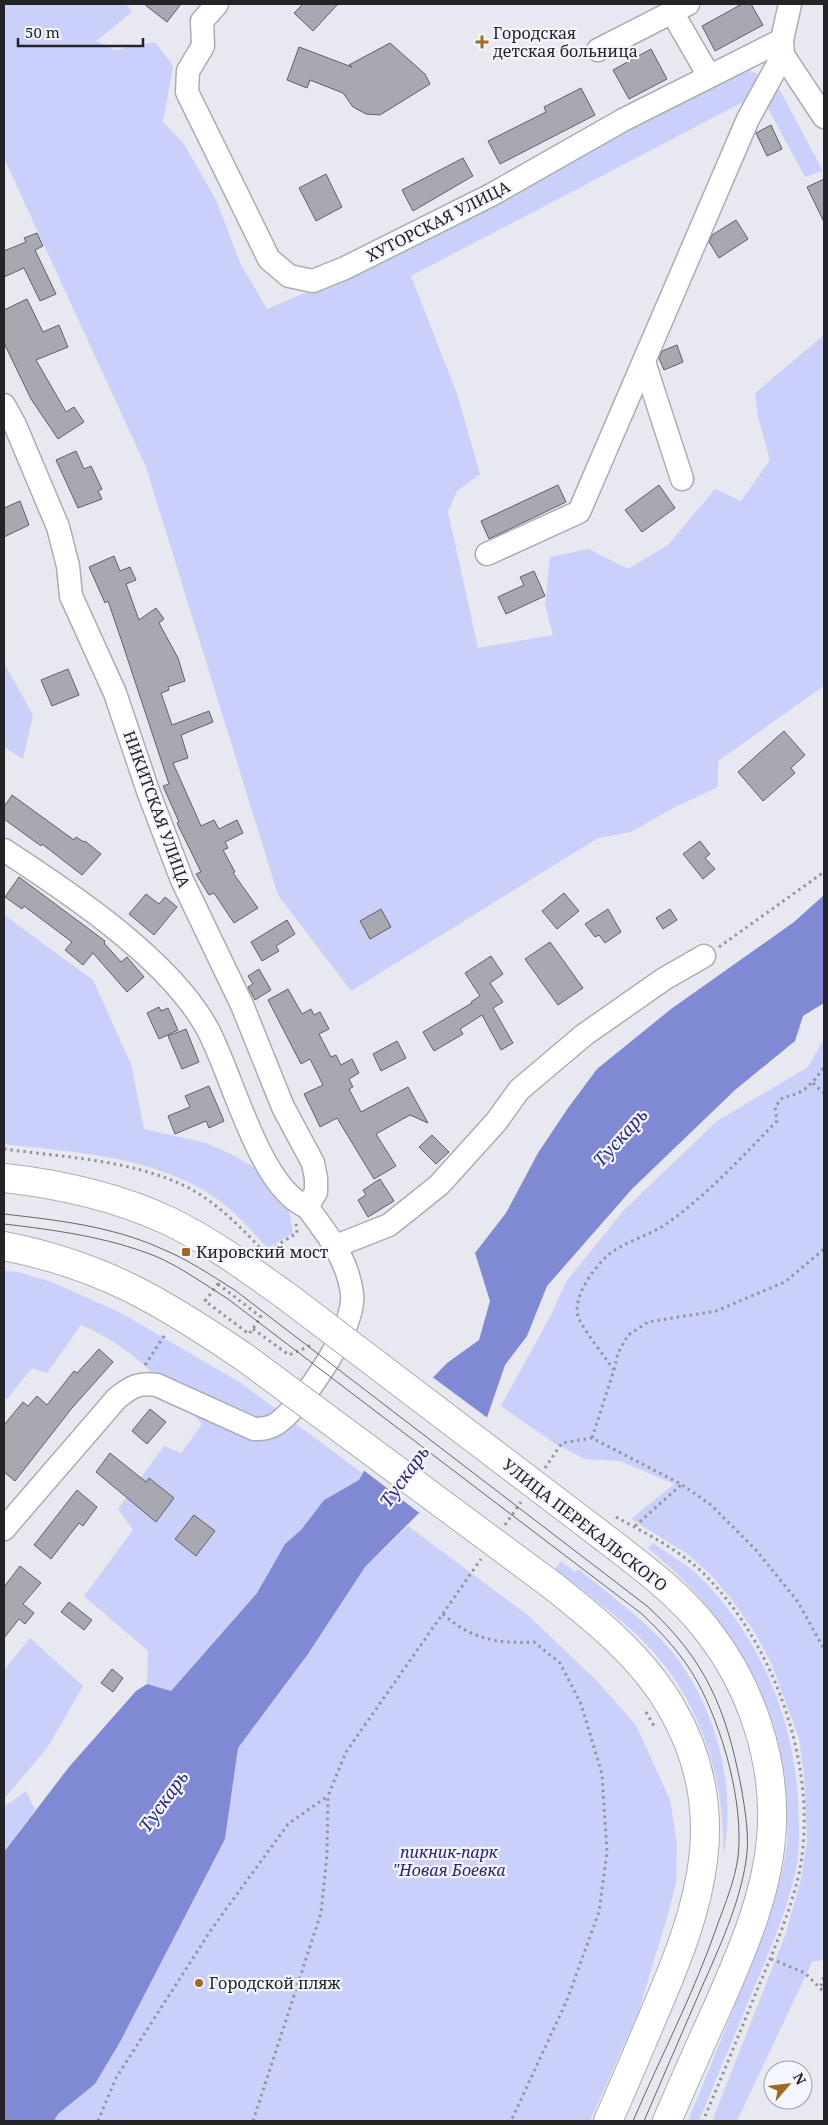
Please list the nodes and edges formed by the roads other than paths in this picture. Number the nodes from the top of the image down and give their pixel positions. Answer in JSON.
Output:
{"nodes":[{"id":1,"x":217,"y":4,"type":"edge"},
{"id":2,"x":790,"y":4,"type":"edge"},
{"id":3,"x":680,"y":8,"type":"edge"},
{"id":4,"x":783,"y":48,"type":"junction"},
{"id":5,"x":598,"y":50,"type":"dead end"},
{"id":6,"x":709,"y":76,"type":"junction"},
{"id":7,"x":824,"y":117,"type":"edge"},
{"id":8,"x":644,"y":362,"type":"junction"},
{"id":9,"x":4,"y":405,"type":"edge"},
{"id":10,"x":682,"y":479,"type":"dead end"},
{"id":11,"x":487,"y":554,"type":"dead end"},
{"id":12,"x":4,"y":850,"type":"edge"},
{"id":13,"x":704,"y":956,"type":"road end"},
{"id":14,"x":4,"y":1178,"type":"edge"},
{"id":15,"x":302,"y":1215,"type":"junction"},
{"id":16,"x":4,"y":1246,"type":"edge"},
{"id":17,"x":336,"y":1246,"type":"junction"},
{"id":18,"x":6,"y":1521,"type":"edge"},
{"id":19,"x":608,"y":2121,"type":"edge"},
{"id":20,"x":667,"y":2121,"type":"edge"}],
"edges":[{"from":1,"to":6,"type":"street","name":"ХУТОРСКАЯ УЛИЦА"},
{"from":2,"to":4,"type":"street"},
{"from":3,"to":5,"type":"street"},
{"from":3,"to":6,"type":"street"},
{"from":4,"to":6,"type":"street","name":"ХУТОРСКАЯ УЛИЦА"},
{"from":4,"to":7,"type":"street"},
{"from":4,"to":8,"type":"street"},
{"from":8,"to":10,"type":"street"},
{"from":8,"to":11,"type":"street"},
{"from":9,"to":15,"type":"street","name":"НИКИТСКАЯ УЛИЦА"},
{"from":12,"to":15,"type":"street"},
{"from":13,"to":17,"type":"street"},
{"from":14,"to":20,"type":"main road","name":"УЛИЦА ПЕРЕКАЛЬСКОГО","bridge":true},
{"from":15,"to":17,"type":"street"},
{"from":16,"to":19,"type":"main road","bridge":true},
{"from":17,"to":18,"type":"street"}]}
